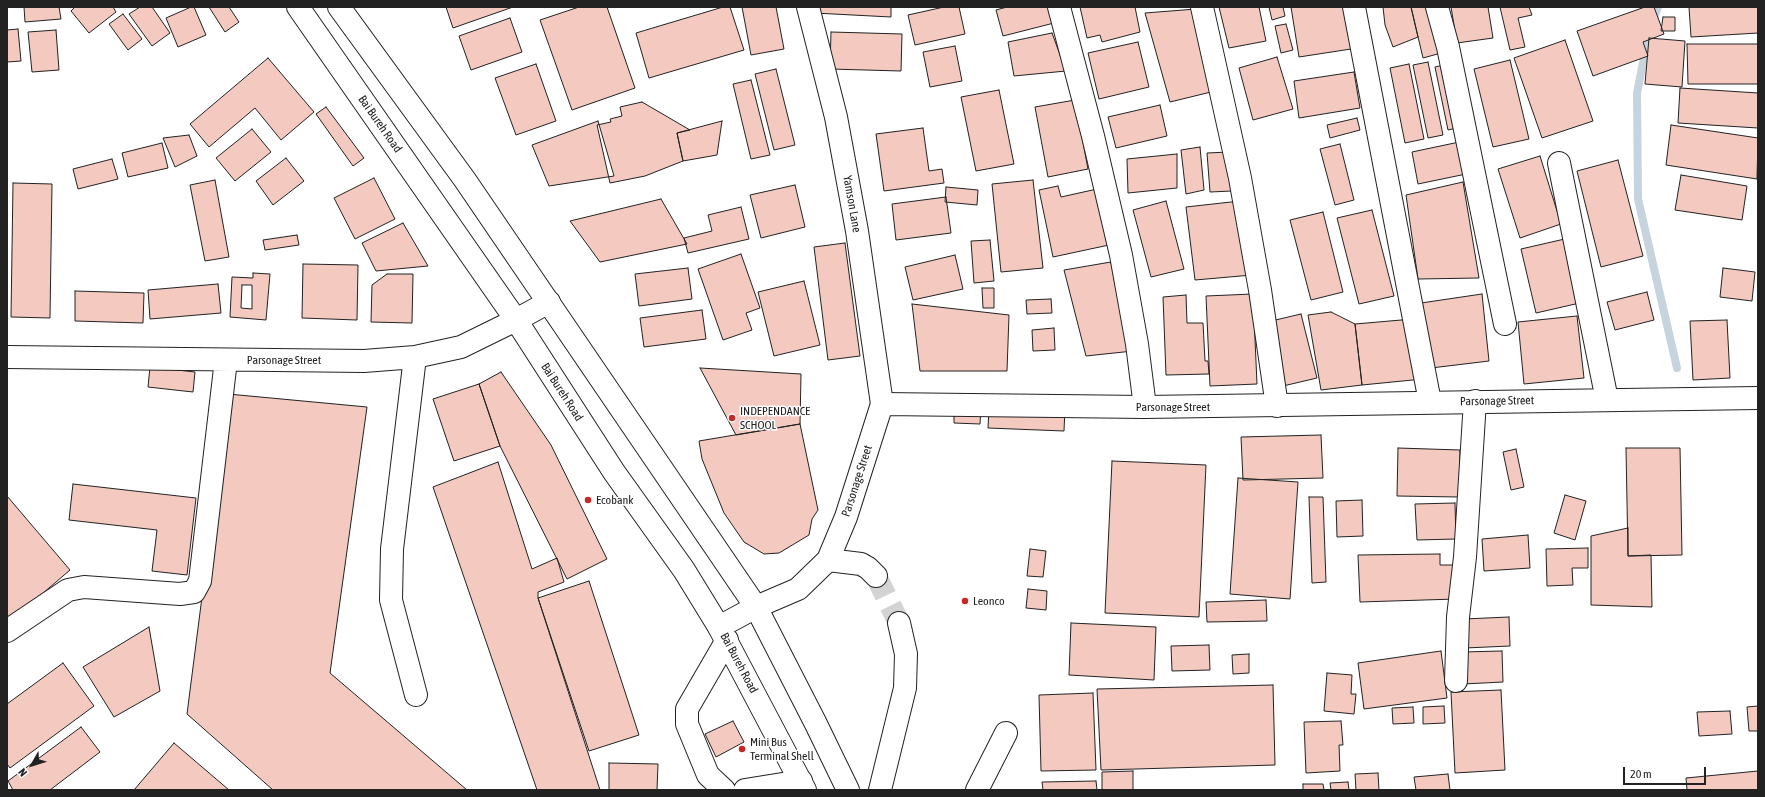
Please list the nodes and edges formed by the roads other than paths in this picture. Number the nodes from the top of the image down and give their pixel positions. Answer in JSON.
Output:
{"nodes":[{"id":1,"x":298,"y":7,"type":"edge"},
{"id":2,"x":339,"y":7,"type":"edge"},
{"id":3,"x":808,"y":7,"type":"edge"},
{"id":4,"x":1059,"y":7,"type":"edge"},
{"id":5,"x":1202,"y":7,"type":"edge"},
{"id":6,"x":1354,"y":7,"type":"edge"},
{"id":7,"x":1437,"y":7,"type":"edge"},
{"id":8,"x":1559,"y":163,"type":"dead end"},
{"id":9,"x":549,"y":302,"type":"junction"},
{"id":10,"x":516,"y":320,"type":"junction"},
{"id":11,"x":1505,"y":324,"type":"dead end"},
{"id":12,"x":7,"y":356,"type":"edge"},
{"id":13,"x":415,"y":357,"type":"junction"},
{"id":14,"x":226,"y":360,"type":"junction"},
{"id":15,"x":1758,"y":398,"type":"edge"},
{"id":16,"x":1607,"y":400,"type":"junction"},
{"id":17,"x":1475,"y":401,"type":"junction"},
{"id":18,"x":1430,"y":402,"type":"junction"},
{"id":19,"x":882,"y":404,"type":"junction"},
{"id":20,"x":1277,"y":406,"type":"junction"},
{"id":21,"x":1145,"y":407,"type":"junction"},
{"id":22,"x":828,"y":560,"type":"junction"},
{"id":23,"x":876,"y":576,"type":"tunnel mouth"},
{"id":24,"x":756,"y":607,"type":"junction"},
{"id":25,"x":899,"y":623,"type":"tunnel mouth"},
{"id":26,"x":7,"y":630,"type":"edge"},
{"id":27,"x":723,"y":634,"type":"junction"},
{"id":28,"x":1456,"y":681,"type":"dead end"},
{"id":29,"x":416,"y":695,"type":"dead end"},
{"id":30,"x":1006,"y":733,"type":"dead end"},
{"id":31,"x":803,"y":785,"type":"edge"},
{"id":32,"x":724,"y":790,"type":"edge"},
{"id":33,"x":745,"y":790,"type":"edge"},
{"id":34,"x":848,"y":790,"type":"edge"},
{"id":35,"x":880,"y":790,"type":"edge"},
{"id":36,"x":978,"y":790,"type":"edge"}],
"edges":[{"from":1,"to":10,"type":"main road","name":"Bai Bureh Road"},
{"from":2,"to":9,"type":"main road"},
{"from":3,"to":19,"type":"main road","name":"Yamson Lane"},
{"from":4,"to":21,"type":"main road"},
{"from":5,"to":20,"type":"main road"},
{"from":6,"to":18,"type":"main road"},
{"from":7,"to":11,"type":"main road"},
{"from":8,"to":16,"type":"main road"},
{"from":9,"to":10,"type":"main road","name":"Parsonage Street"},
{"from":9,"to":24,"type":"main road"},
{"from":10,"to":13,"type":"main road","name":"Parsonage Street"},
{"from":10,"to":27,"type":"main road","name":"Bai Bureh Road"},
{"from":12,"to":14,"type":"main road","name":"Parsonage Street"},
{"from":13,"to":14,"type":"main road","name":"Parsonage Street"},
{"from":13,"to":29,"type":"main road"},
{"from":14,"to":26,"type":"main road"},
{"from":15,"to":16,"type":"main road","name":"Parsonage Street"},
{"from":16,"to":17,"type":"main road","name":"Parsonage Street"},
{"from":17,"to":18,"type":"main road","name":"Parsonage Street"},
{"from":17,"to":28,"type":"main road"},
{"from":18,"to":20,"type":"main road","name":"Parsonage Street"},
{"from":19,"to":21,"type":"main road","name":"Parsonage Street"},
{"from":19,"to":22,"type":"main road","name":"Parsonage Street"},
{"from":20,"to":21,"type":"main road","name":"Parsonage Street"},
{"from":22,"to":23,"type":"main road"},
{"from":22,"to":24,"type":"main road","name":"Parsonage Street"},
{"from":24,"to":27,"type":"main road","name":"Parsonage Street"},
{"from":24,"to":34,"type":"main road"},
{"from":25,"to":35,"type":"main road"},
{"from":27,"to":31,"type":"main road","name":"Bai Bureh Road"},
{"from":27,"to":32,"type":"main road"},
{"from":30,"to":36,"type":"main road"},
{"from":31,"to":33,"type":"main road"}]}
